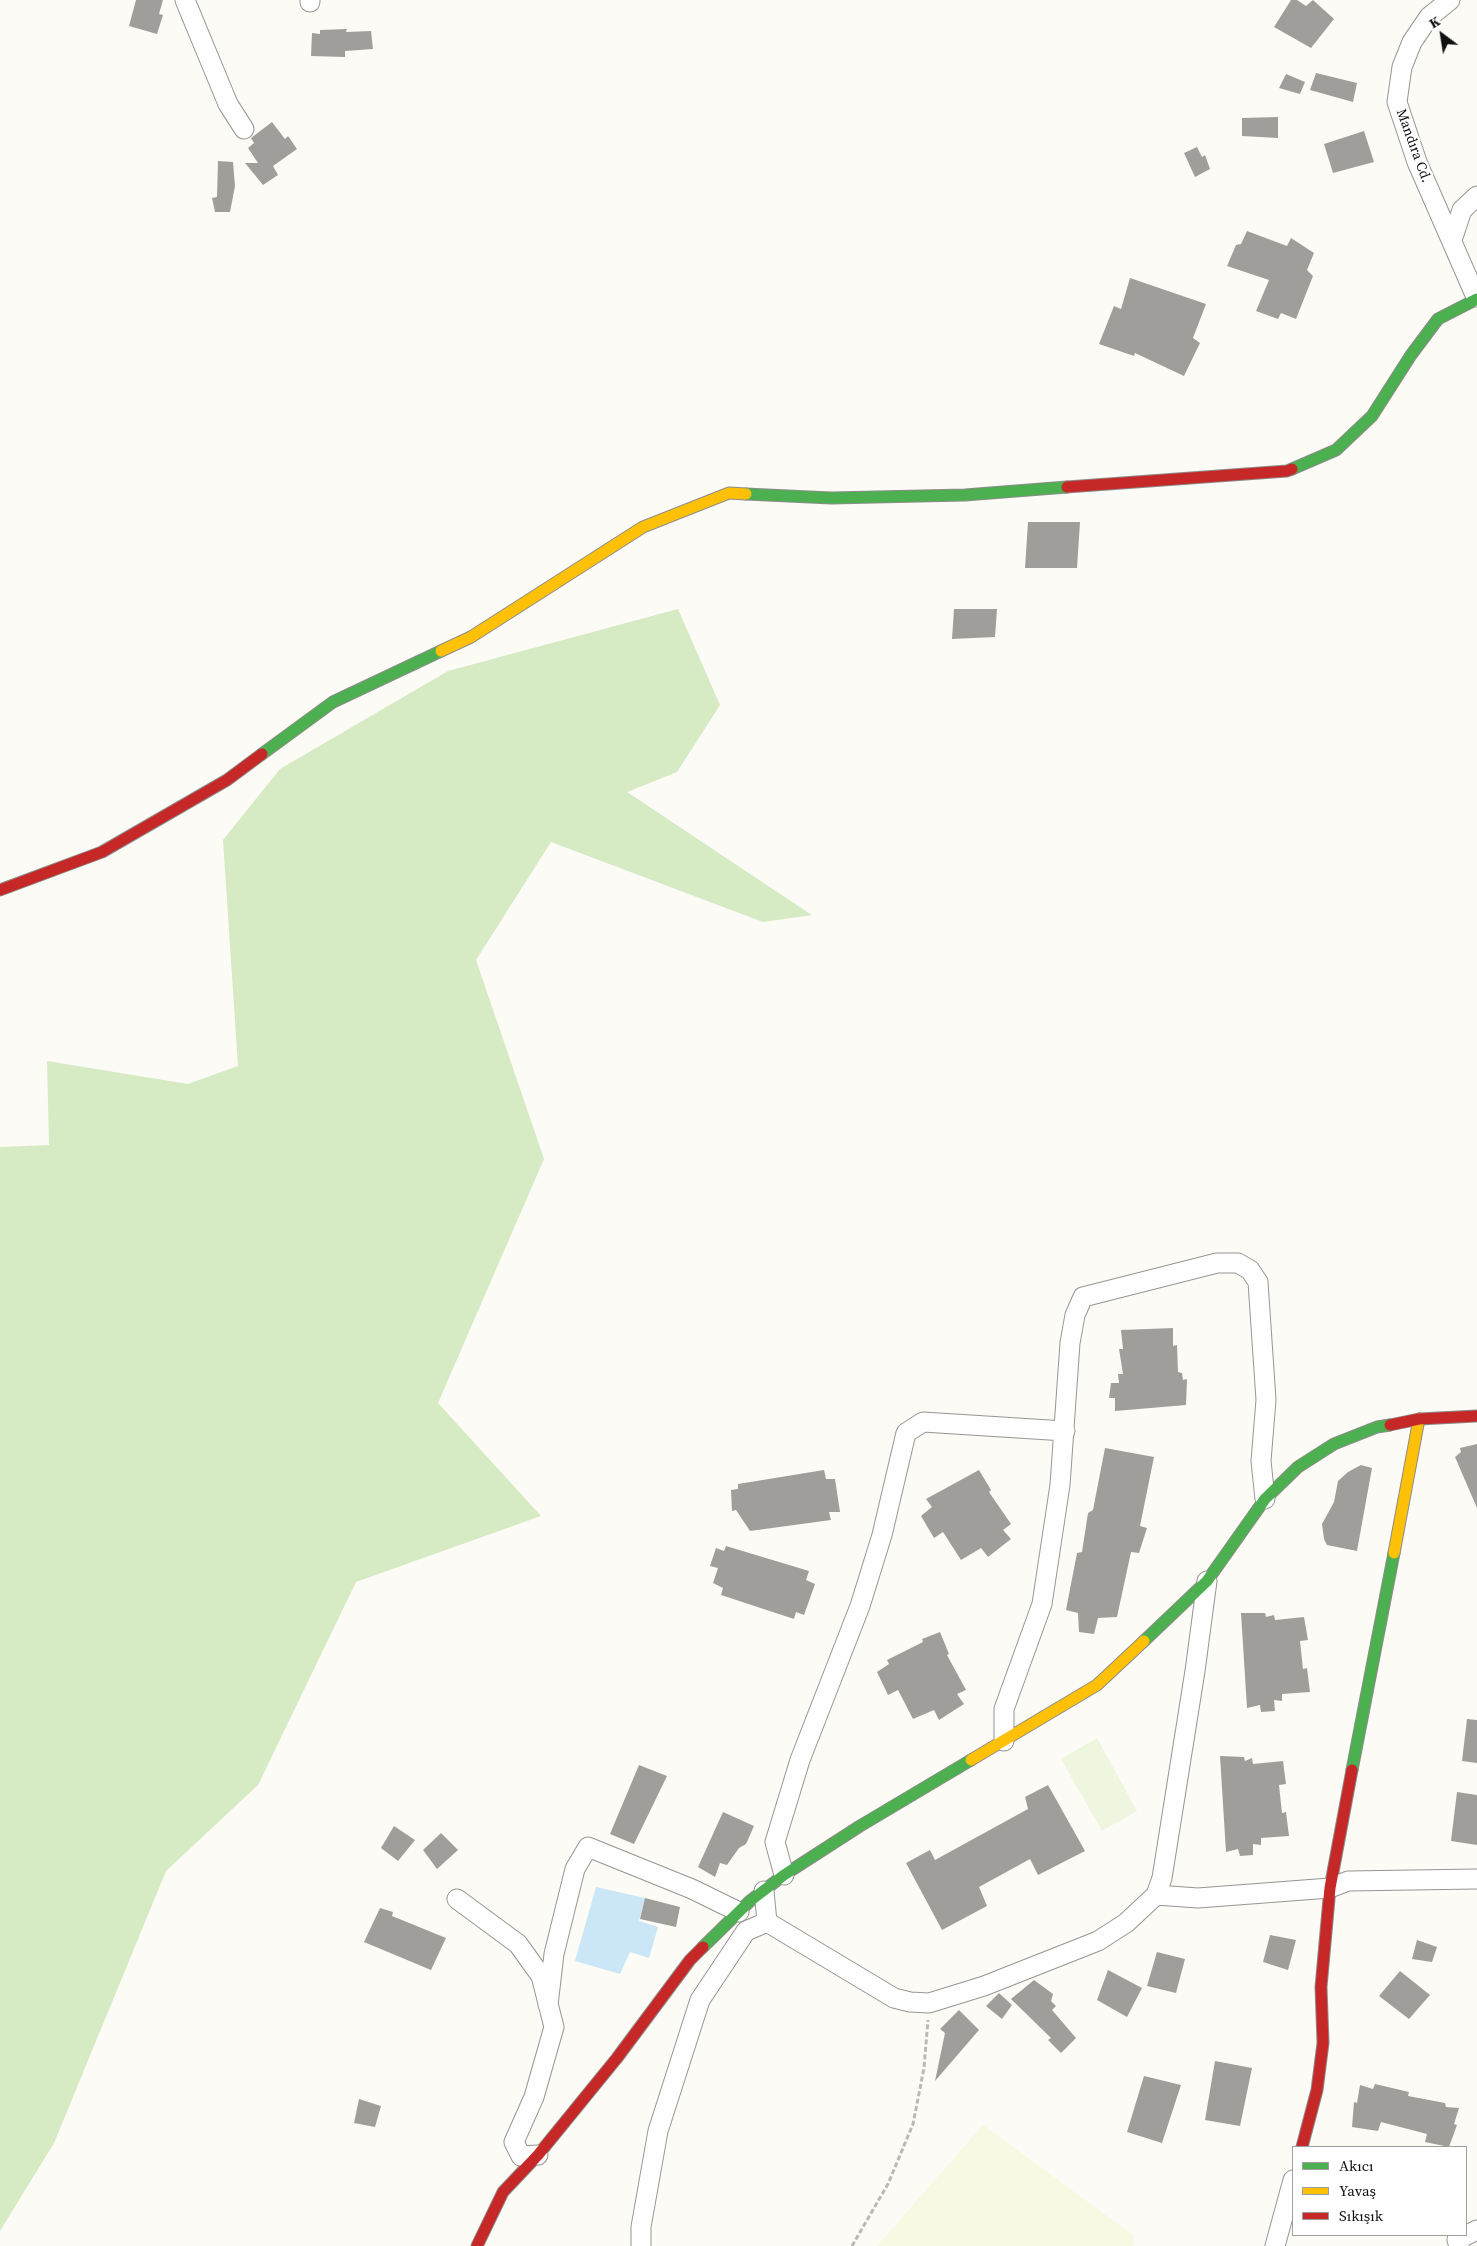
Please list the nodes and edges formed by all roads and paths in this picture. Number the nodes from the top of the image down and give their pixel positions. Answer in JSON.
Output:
{"nodes":[{"id":1,"x":185,"y":0,"type":"edge"},
{"id":2,"x":1450,"y":0,"type":"edge"},
{"id":3,"x":244,"y":129,"type":"dead end"},
{"id":4,"x":1477,"y":196,"type":"edge"},
{"id":5,"x":1450,"y":235,"type":"junction"},
{"id":6,"x":1477,"y":298,"type":"edge"},
{"id":7,"x":0,"y":890,"type":"edge"},
{"id":8,"x":1477,"y":1416,"type":"edge"},
{"id":9,"x":1419,"y":1419,"type":"junction"},
{"id":10,"x":1064,"y":1431,"type":"junction"},
{"id":11,"x":1265,"y":1499,"type":"junction"},
{"id":12,"x":1206,"y":1582,"type":"junction"},
{"id":13,"x":1004,"y":1741,"type":"junction"},
{"id":14,"x":784,"y":1875,"type":"junction"},
{"id":15,"x":1477,"y":1879,"type":"edge"},
{"id":16,"x":1330,"y":1888,"type":"junction"},
{"id":17,"x":764,"y":1890,"type":"junction"},
{"id":18,"x":1156,"y":1895,"type":"junction"},
{"id":19,"x":457,"y":1899,"type":"dead end"},
{"id":20,"x":739,"y":1912,"type":"junction"},
{"id":21,"x":767,"y":1922,"type":"junction"},
{"id":22,"x":929,"y":2003,"type":"junction"},
{"id":23,"x":548,"y":2005,"type":"junction"},
{"id":24,"x":1302,"y":2146,"type":"edge"},
{"id":25,"x":538,"y":2156,"type":"junction"},
{"id":26,"x":1292,"y":2184,"type":"edge"},
{"id":27,"x":1477,"y":2230,"type":"edge"},
{"id":28,"x":1454,"y":2244,"type":"edge"},
{"id":29,"x":477,"y":2246,"type":"edge"},
{"id":30,"x":641,"y":2246,"type":"edge"},
{"id":31,"x":852,"y":2246,"type":"edge"},
{"id":32,"x":1275,"y":2246,"type":"edge"}],
"edges":[{"from":1,"to":3,"type":"street"},
{"from":2,"to":5,"type":"street","name":"Mandıra Cd."},
{"from":4,"to":5,"type":"street"},
{"from":5,"to":6,"type":"street","name":"Mandıra Cd."},
{"from":6,"to":7,"type":"street"},
{"from":8,"to":9,"type":"street"},
{"from":9,"to":11,"type":"street"},
{"from":9,"to":16,"type":"street"},
{"from":10,"to":11,"type":"street"},
{"from":10,"to":13,"type":"street"},
{"from":10,"to":14,"type":"street"},
{"from":11,"to":12,"type":"street"},
{"from":12,"to":13,"type":"street"},
{"from":12,"to":18,"type":"street"},
{"from":13,"to":14,"type":"street"},
{"from":14,"to":17,"type":"street"},
{"from":15,"to":16,"type":"street"},
{"from":16,"to":18,"type":"street"},
{"from":16,"to":24,"type":"street"},
{"from":17,"to":20,"type":"street"},
{"from":17,"to":21,"type":"street"},
{"from":18,"to":22,"type":"street"},
{"from":19,"to":23,"type":"street"},
{"from":20,"to":23,"type":"street"},
{"from":20,"to":25,"type":"street"},
{"from":21,"to":22,"type":"street"},
{"from":21,"to":30,"type":"street"},
{"from":22,"to":31,"type":"path"},
{"from":23,"to":25,"type":"street"},
{"from":25,"to":29,"type":"street"},
{"from":26,"to":32,"type":"street"},
{"from":27,"to":28,"type":"street"}]}
